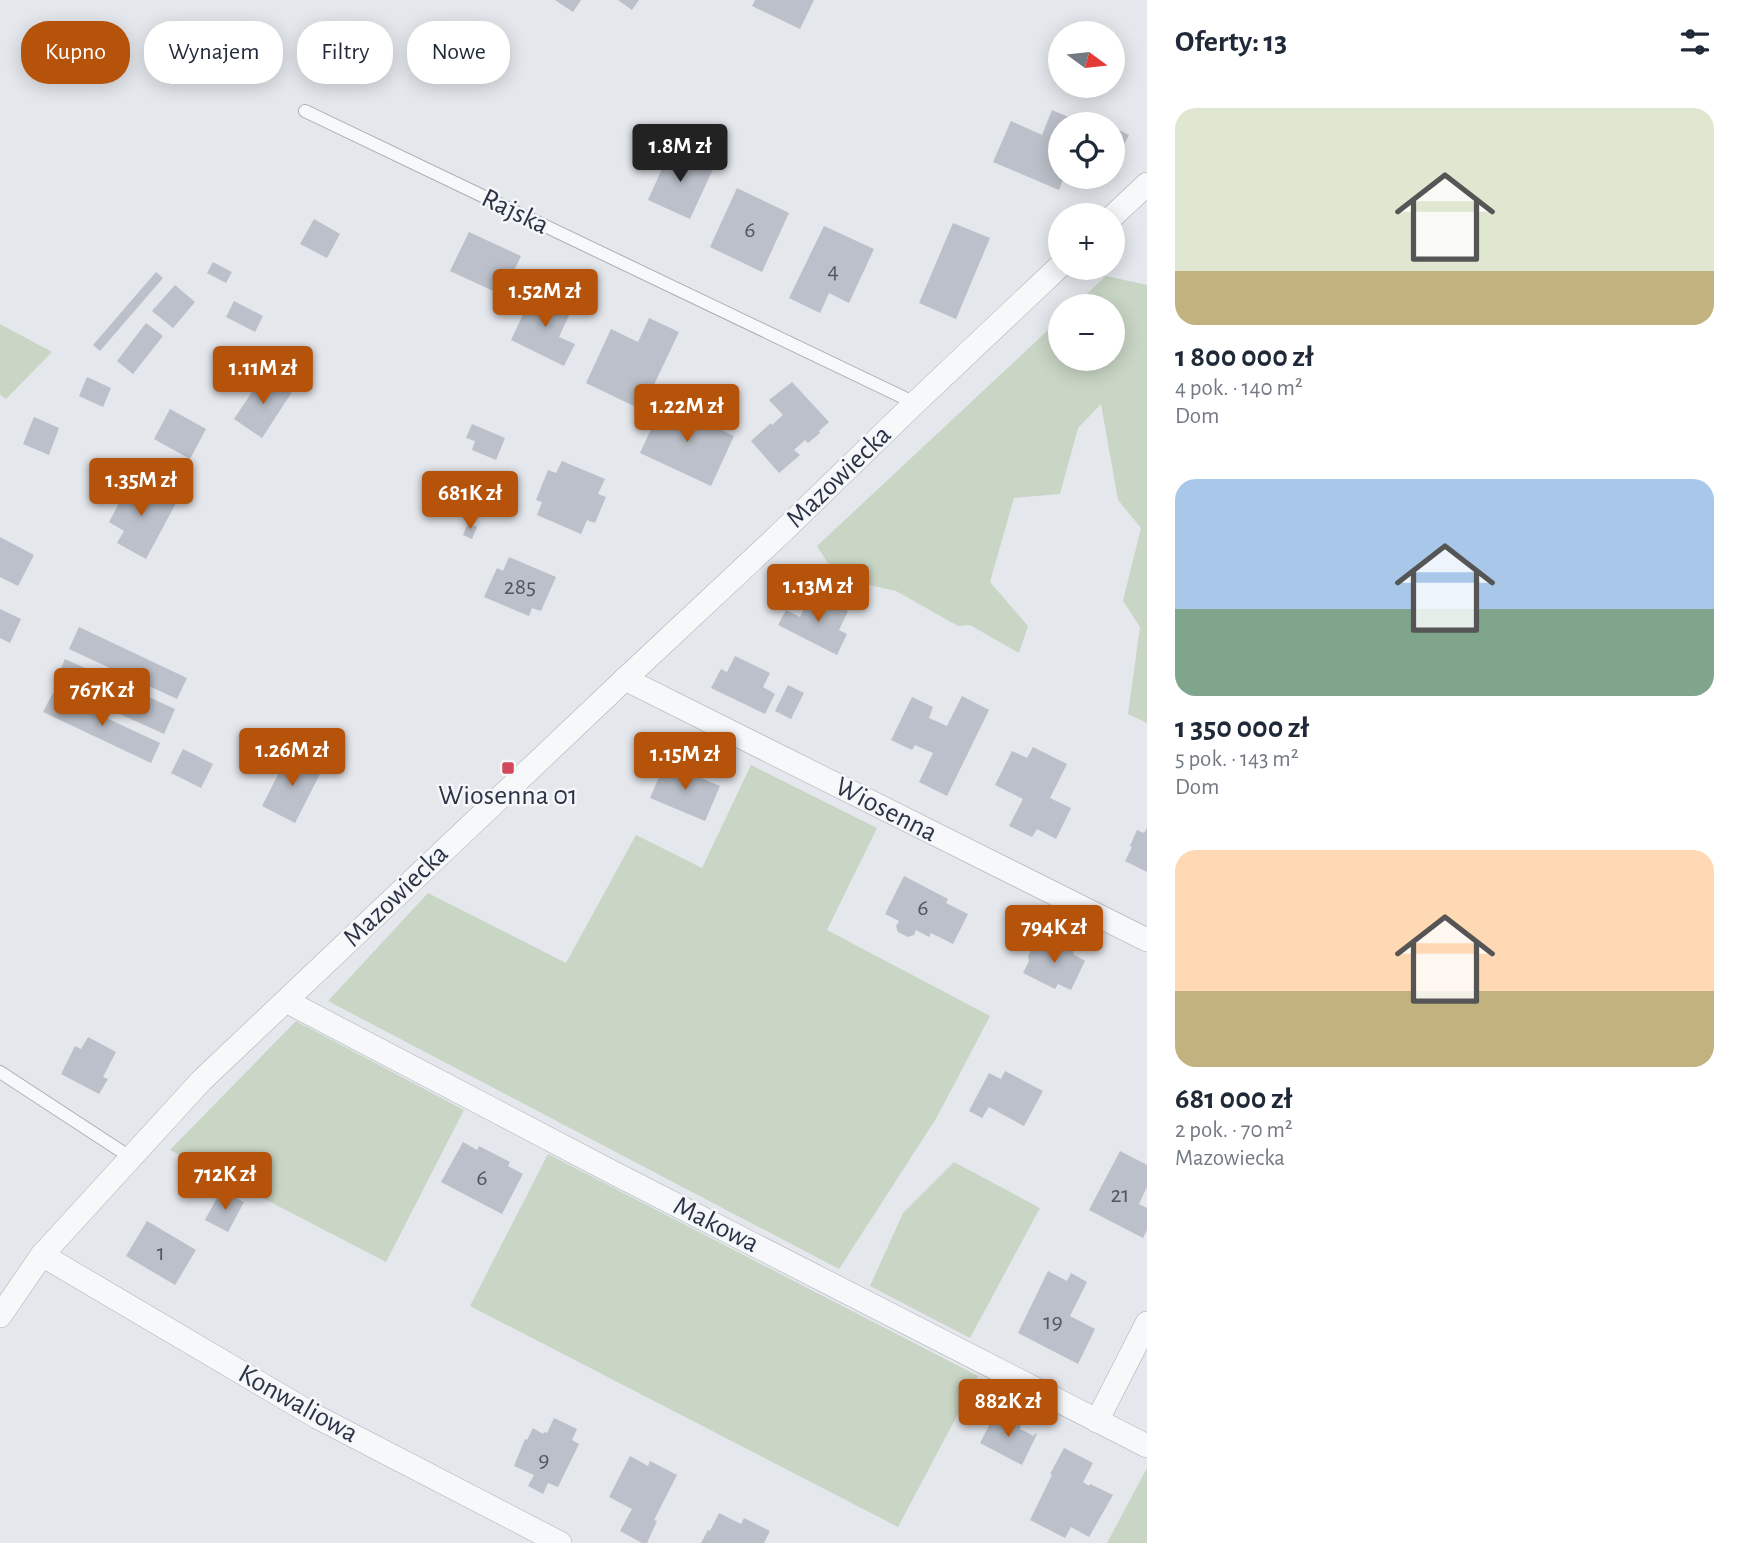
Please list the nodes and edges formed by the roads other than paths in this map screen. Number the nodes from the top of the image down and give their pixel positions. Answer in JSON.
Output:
{"nodes":[{"id":1,"x":305,"y":111,"type":"dead end"},
{"id":2,"x":1147,"y":184,"type":"edge"},
{"id":3,"x":1125,"y":205,"type":"edge"},
{"id":4,"x":1048,"y":277,"type":"edge"},
{"id":5,"x":915,"y":403,"type":"junction"},
{"id":6,"x":625,"y":679,"type":"junction"},
{"id":7,"x":1147,"y":940,"type":"edge"},
{"id":8,"x":286,"y":1000,"type":"junction"},
{"id":9,"x":0,"y":1072,"type":"edge"},
{"id":10,"x":130,"y":1157,"type":"junction"},
{"id":11,"x":42,"y":1255,"type":"junction"},
{"id":12,"x":0,"y":1316,"type":"edge"},
{"id":13,"x":1147,"y":1323,"type":"edge"},
{"id":14,"x":1097,"y":1421,"type":"junction"},
{"id":15,"x":1147,"y":1446,"type":"edge"},
{"id":16,"x":560,"y":1543,"type":"edge"}],
"edges":[{"from":1,"to":5,"type":"lane","name":"Rajska"},
{"from":2,"to":3,"type":"street"},
{"from":4,"to":5,"type":"street","name":"Mazowiecka"},
{"from":5,"to":6,"type":"street","name":"Mazowiecka"},
{"from":6,"to":7,"type":"street","name":"Wiosenna"},
{"from":6,"to":8,"type":"street","name":"Mazowiecka"},
{"from":8,"to":10,"type":"street","name":"Mazowiecka"},
{"from":8,"to":14,"type":"street","name":"Makowa"},
{"from":9,"to":10,"type":"lane"},
{"from":10,"to":11,"type":"street","name":"Mazowiecka"},
{"from":11,"to":12,"type":"street","name":"Mazowiecka"},
{"from":11,"to":16,"type":"street","name":"Konwaliowa"},
{"from":13,"to":14,"type":"street"},
{"from":14,"to":15,"type":"street","name":"Makowa"}]}
